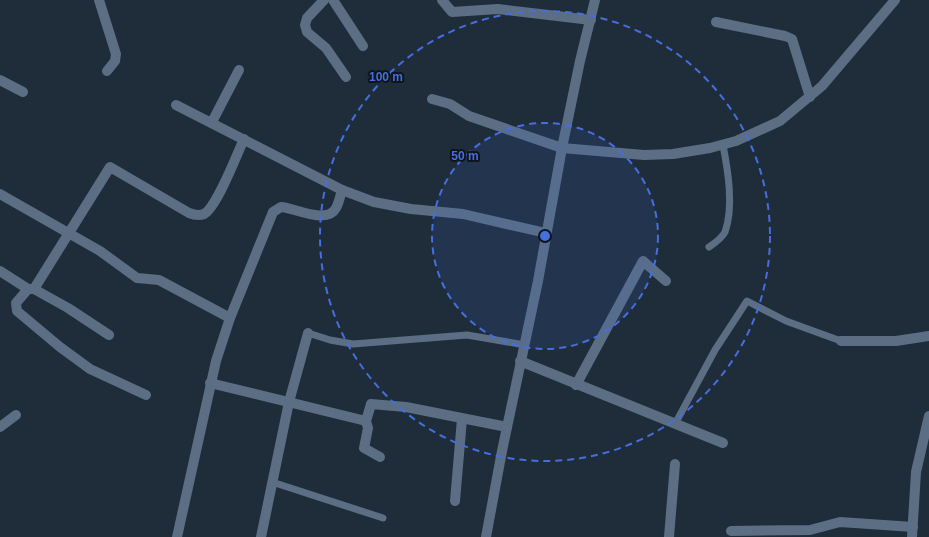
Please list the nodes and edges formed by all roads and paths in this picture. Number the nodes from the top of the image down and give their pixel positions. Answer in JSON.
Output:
{"nodes":[{"id":1,"x":99,"y":0,"type":"edge"},
{"id":2,"x":324,"y":0,"type":"edge"},
{"id":3,"x":333,"y":0,"type":"edge"},
{"id":4,"x":442,"y":0,"type":"edge"},
{"id":5,"x":595,"y":0,"type":"edge"},
{"id":6,"x":895,"y":0,"type":"edge"},
{"id":7,"x":590,"y":20,"type":"junction"},
{"id":8,"x":716,"y":22,"type":"dead end"},
{"id":9,"x":363,"y":46,"type":"dead end"},
{"id":10,"x":239,"y":70,"type":"dead end"},
{"id":11,"x":107,"y":71,"type":"dead end"},
{"id":12,"x":346,"y":77,"type":"dead end"},
{"id":13,"x":0,"y":80,"type":"edge"},
{"id":14,"x":23,"y":92,"type":"dead end"},
{"id":15,"x":810,"y":97,"type":"junction"},
{"id":16,"x":432,"y":99,"type":"dead end"},
{"id":17,"x":176,"y":105,"type":"dead end"},
{"id":18,"x":212,"y":122,"type":"junction"},
{"id":19,"x":244,"y":139,"type":"junction"},
{"id":20,"x":723,"y":145,"type":"junction"},
{"id":21,"x":562,"y":148,"type":"junction"},
{"id":22,"x":342,"y":190,"type":"junction"},
{"id":23,"x":0,"y":194,"type":"edge"},
{"id":24,"x":70,"y":233,"type":"junction"},
{"id":25,"x":546,"y":233,"type":"junction"},
{"id":26,"x":709,"y":247,"type":"dead end"},
{"id":27,"x":0,"y":271,"type":"edge"},
{"id":28,"x":666,"y":281,"type":"dead end"},
{"id":29,"x":31,"y":289,"type":"junction"},
{"id":30,"x":230,"y":318,"type":"junction"},
{"id":31,"x":308,"y":333,"type":"joint"},
{"id":32,"x":109,"y":335,"type":"dead end"},
{"id":33,"x":929,"y":336,"type":"edge"},
{"id":34,"x":841,"y":341,"type":"joint"},
{"id":35,"x":525,"y":345,"type":"junction"},
{"id":36,"x":520,"y":361,"type":"junction"},
{"id":37,"x":210,"y":383,"type":"junction"},
{"id":38,"x":576,"y":385,"type":"junction"},
{"id":39,"x":146,"y":395,"type":"dead end"},
{"id":40,"x":289,"y":402,"type":"junction"},
{"id":41,"x":16,"y":415,"type":"dead end"},
{"id":42,"x":929,"y":416,"type":"edge"},
{"id":43,"x":462,"y":419,"type":"junction"},
{"id":44,"x":366,"y":421,"type":"junction"},
{"id":45,"x":675,"y":424,"type":"junction"},
{"id":46,"x":507,"y":427,"type":"junction"},
{"id":47,"x":0,"y":428,"type":"edge"},
{"id":48,"x":724,"y":443,"type":"dead end"},
{"id":49,"x":380,"y":457,"type":"dead end"},
{"id":50,"x":675,"y":464,"type":"dead end"},
{"id":51,"x":272,"y":482,"type":"junction"},
{"id":52,"x":455,"y":501,"type":"dead end"},
{"id":53,"x":383,"y":518,"type":"dead end"},
{"id":54,"x":913,"y":532,"type":"edge"},
{"id":55,"x":731,"y":534,"type":"edge"},
{"id":56,"x":177,"y":537,"type":"edge"},
{"id":57,"x":261,"y":537,"type":"edge"},
{"id":58,"x":486,"y":537,"type":"edge"},
{"id":59,"x":669,"y":537,"type":"edge"}],
"edges":[{"from":1,"to":11,"type":"street"},
{"from":2,"to":12,"type":"street"},
{"from":3,"to":9,"type":"street"},
{"from":4,"to":7,"type":"street"},
{"from":5,"to":7,"type":"street"},
{"from":6,"to":15,"type":"street"},
{"from":7,"to":21,"type":"street"},
{"from":8,"to":15,"type":"street"},
{"from":10,"to":18,"type":"street"},
{"from":13,"to":14,"type":"street"},
{"from":15,"to":20,"type":"street"},
{"from":16,"to":21,"type":"street"},
{"from":17,"to":18,"type":"street"},
{"from":18,"to":19,"type":"street"},
{"from":19,"to":22,"type":"street"},
{"from":19,"to":24,"type":"street"},
{"from":20,"to":21,"type":"street"},
{"from":20,"to":26,"type":"lane"},
{"from":21,"to":25,"type":"street"},
{"from":22,"to":25,"type":"street"},
{"from":22,"to":30,"type":"street"},
{"from":23,"to":24,"type":"street"},
{"from":24,"to":29,"type":"street"},
{"from":24,"to":30,"type":"street"},
{"from":25,"to":35,"type":"street"},
{"from":27,"to":29,"type":"street"},
{"from":28,"to":38,"type":"street"},
{"from":29,"to":32,"type":"street"},
{"from":29,"to":39,"type":"street"},
{"from":30,"to":37,"type":"street"},
{"from":31,"to":35,"type":"lane"},
{"from":31,"to":40,"type":"street"},
{"from":33,"to":34,"type":"street"},
{"from":34,"to":45,"type":"lane"},
{"from":35,"to":36,"type":"street"},
{"from":36,"to":38,"type":"street"},
{"from":36,"to":46,"type":"street"},
{"from":37,"to":40,"type":"street"},
{"from":37,"to":56,"type":"street"},
{"from":38,"to":45,"type":"street"},
{"from":40,"to":44,"type":"street"},
{"from":40,"to":51,"type":"street"},
{"from":41,"to":47,"type":"street"},
{"from":42,"to":54,"type":"street"},
{"from":43,"to":44,"type":"street"},
{"from":43,"to":46,"type":"street"},
{"from":43,"to":52,"type":"street"},
{"from":44,"to":49,"type":"street"},
{"from":45,"to":48,"type":"street"},
{"from":46,"to":58,"type":"street"},
{"from":50,"to":59,"type":"street"},
{"from":51,"to":53,"type":"lane"},
{"from":51,"to":57,"type":"street"},
{"from":54,"to":55,"type":"street"}]}
